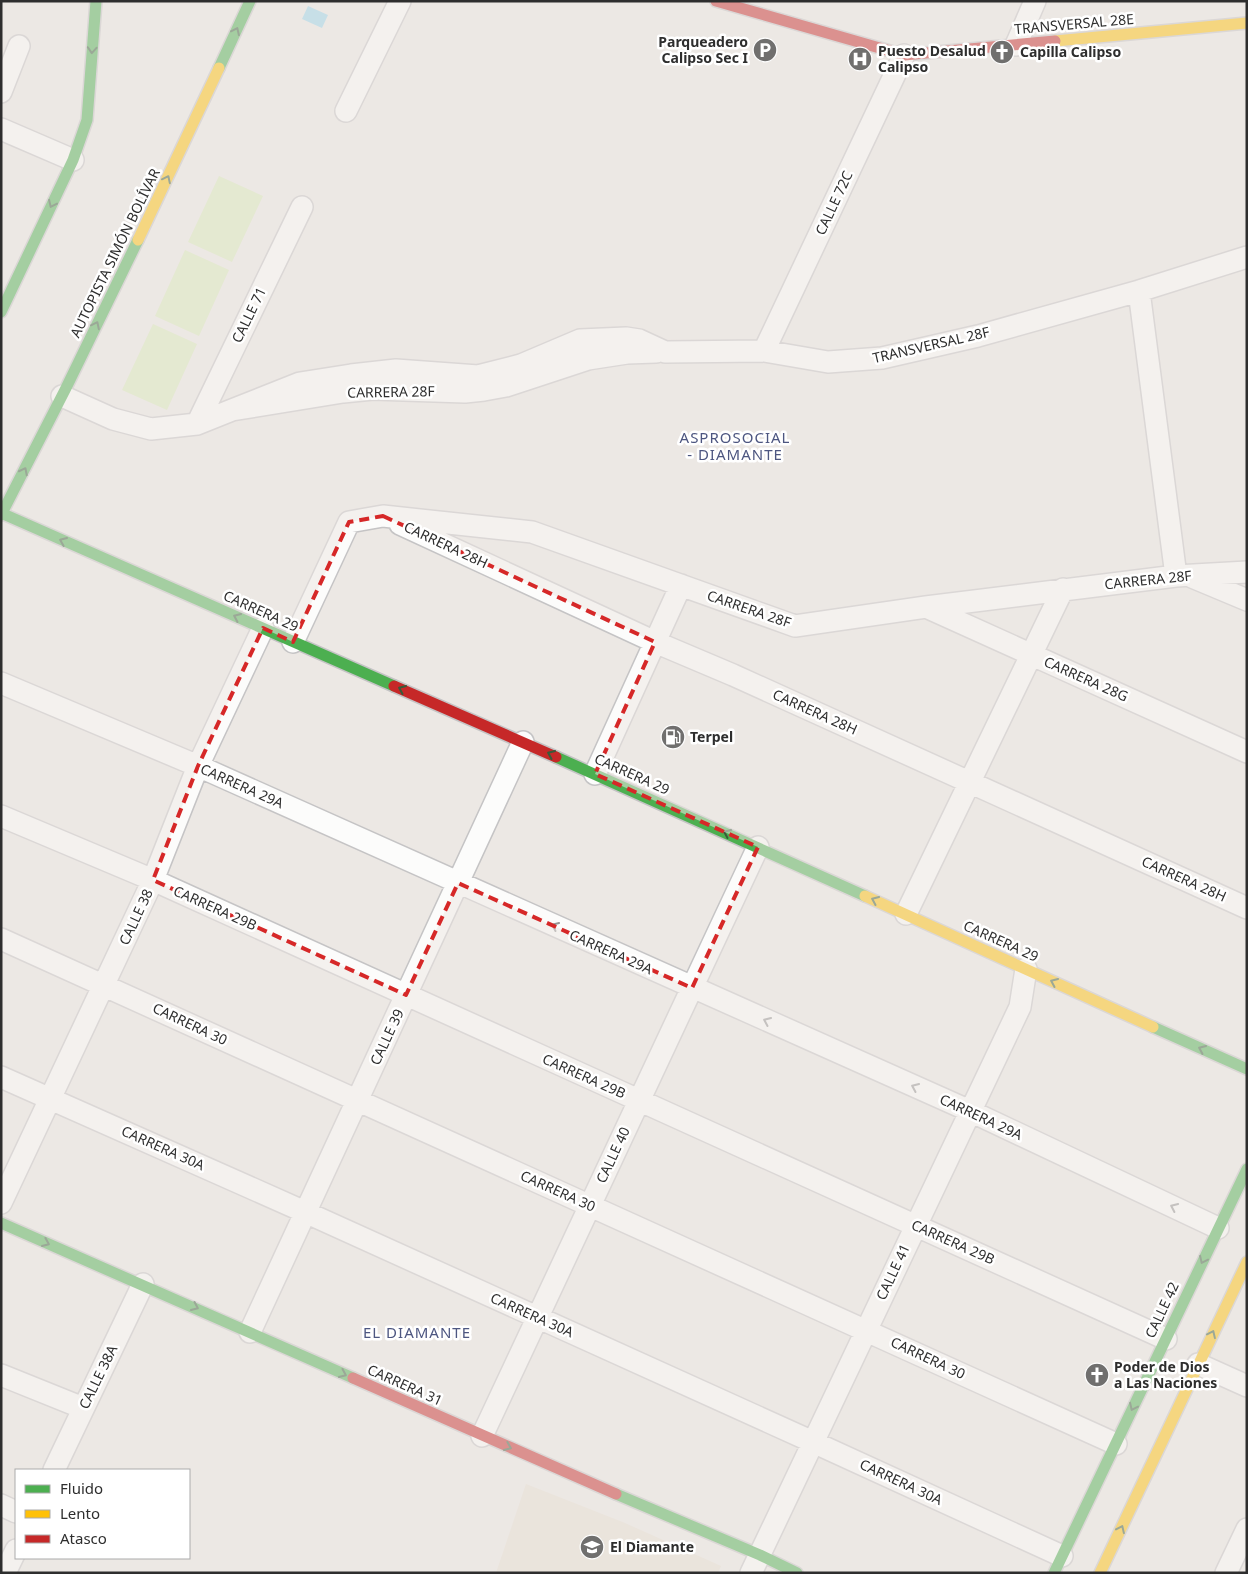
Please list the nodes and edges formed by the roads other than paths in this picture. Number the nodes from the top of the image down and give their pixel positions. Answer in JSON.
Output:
{"nodes":[{"id":1,"x":96,"y":1,"type":"edge"},
{"id":2,"x":250,"y":1,"type":"edge"},
{"id":3,"x":400,"y":1,"type":"edge"},
{"id":4,"x":716,"y":1,"type":"edge"},
{"id":5,"x":1035,"y":1,"type":"edge"},
{"id":6,"x":1247,"y":23,"type":"edge"},
{"id":7,"x":1016,"y":45,"type":"junction"},
{"id":8,"x":19,"y":46,"type":"dead end"},
{"id":9,"x":904,"y":54,"type":"junction"},
{"id":10,"x":1,"y":92,"type":"edge"},
{"id":11,"x":346,"y":111,"type":"dead end"},
{"id":12,"x":1,"y":129,"type":"edge"},
{"id":13,"x":73,"y":160,"type":"junction"},
{"id":14,"x":302,"y":206,"type":"dead end"},
{"id":15,"x":1247,"y":257,"type":"edge"},
{"id":16,"x":1139,"y":291,"type":"junction"},
{"id":17,"x":1,"y":312,"type":"edge"},
{"id":18,"x":764,"y":351,"type":"junction"},
{"id":19,"x":62,"y":396,"type":"junction"},
{"id":20,"x":197,"y":424,"type":"junction"},
{"id":21,"x":1,"y":514,"type":"edge"},
{"id":22,"x":383,"y":516,"type":"junction"},
{"id":23,"x":1247,"y":572,"type":"edge"},
{"id":24,"x":1181,"y":575,"type":"junction"},
{"id":25,"x":681,"y":585,"type":"junction"},
{"id":26,"x":1063,"y":589,"type":"junction"},
{"id":27,"x":1247,"y":600,"type":"edge"},
{"id":28,"x":926,"y":607,"type":"junction"},
{"id":29,"x":263,"y":628,"type":"junction"},
{"id":30,"x":293,"y":642,"type":"junction"},
{"id":31,"x":655,"y":642,"type":"junction"},
{"id":32,"x":1031,"y":654,"type":"junction"},
{"id":33,"x":1,"y":683,"type":"edge"},
{"id":34,"x":523,"y":742,"type":"junction"},
{"id":35,"x":1247,"y":752,"type":"edge"},
{"id":36,"x":198,"y":766,"type":"junction"},
{"id":37,"x":595,"y":774,"type":"junction"},
{"id":38,"x":969,"y":782,"type":"junction"},
{"id":39,"x":1,"y":816,"type":"edge"},
{"id":40,"x":758,"y":847,"type":"junction"},
{"id":41,"x":153,"y":880,"type":"junction"},
{"id":42,"x":458,"y":883,"type":"junction"},
{"id":43,"x":1247,"y":908,"type":"edge"},
{"id":44,"x":906,"y":914,"type":"junction"},
{"id":45,"x":1,"y":939,"type":"edge"},
{"id":46,"x":1026,"y":969,"type":"junction"},
{"id":47,"x":104,"y":985,"type":"junction"},
{"id":48,"x":692,"y":988,"type":"junction"},
{"id":49,"x":406,"y":995,"type":"junction"},
{"id":50,"x":1247,"y":1069,"type":"edge"},
{"id":51,"x":1,"y":1077,"type":"edge"},
{"id":52,"x":50,"y":1098,"type":"junction"},
{"id":53,"x":357,"y":1100,"type":"junction"},
{"id":54,"x":639,"y":1101,"type":"junction"},
{"id":55,"x":970,"y":1111,"type":"junction"},
{"id":56,"x":1247,"y":1169,"type":"edge"},
{"id":57,"x":1,"y":1203,"type":"edge"},
{"id":58,"x":590,"y":1206,"type":"junction"},
{"id":59,"x":306,"y":1212,"type":"junction"},
{"id":60,"x":1,"y":1223,"type":"edge"},
{"id":61,"x":916,"y":1225,"type":"junction"},
{"id":62,"x":1218,"y":1228,"type":"junction"},
{"id":63,"x":1247,"y":1262,"type":"edge"},
{"id":64,"x":143,"y":1284,"type":"junction"},
{"id":65,"x":538,"y":1317,"type":"junction"},
{"id":66,"x":866,"y":1330,"type":"junction"},
{"id":67,"x":250,"y":1332,"type":"junction"},
{"id":68,"x":1166,"y":1338,"type":"junction"},
{"id":69,"x":1198,"y":1364,"type":"junction"},
{"id":70,"x":1,"y":1375,"type":"edge"},
{"id":71,"x":1247,"y":1386,"type":"edge"},
{"id":72,"x":83,"y":1408,"type":"junction"},
{"id":73,"x":482,"y":1436,"type":"junction"},
{"id":74,"x":813,"y":1442,"type":"junction"},
{"id":75,"x":1116,"y":1444,"type":"junction"},
{"id":76,"x":54,"y":1469,"type":"edge"},
{"id":77,"x":1,"y":1505,"type":"edge"},
{"id":78,"x":15,"y":1512,"type":"edge"},
{"id":79,"x":1247,"y":1529,"type":"edge"},
{"id":80,"x":15,"y":1552,"type":"edge"},
{"id":81,"x":756,"y":1564,"type":"edge"},
{"id":82,"x":1058,"y":1564,"type":"edge"},
{"id":83,"x":5,"y":1573,"type":"edge"},
{"id":84,"x":797,"y":1573,"type":"edge"},
{"id":85,"x":1100,"y":1573,"type":"edge"},
{"id":86,"x":1226,"y":1573,"type":"edge"}],
"edges":[{"from":1,"to":13,"type":"main road","one_way":true},
{"from":19,"to":2,"type":"main road","name":"AUTOPISTA SIMÓN BOLÍVAR","one_way":true},
{"from":3,"to":11,"type":"street"},
{"from":4,"to":9,"type":"main road"},
{"from":5,"to":7,"type":"street"},
{"from":6,"to":7,"type":"main road","name":"TRANSVERSAL 28E"},
{"from":7,"to":9,"type":"main road","name":"TRANSVERSAL 28E"},
{"from":8,"to":10,"type":"street"},
{"from":9,"to":18,"type":"street","name":"CALLE 72C"},
{"from":12,"to":13,"type":"street"},
{"from":13,"to":17,"type":"main road","one_way":true},
{"from":14,"to":20,"type":"street","name":"CALLE 71"},
{"from":15,"to":16,"type":"street","name":"TRANSVERSAL 28F"},
{"from":16,"to":18,"type":"street","name":"TRANSVERSAL 28F"},
{"from":16,"to":24,"type":"street"},
{"from":18,"to":20,"type":"street","name":"TRANSVERSAL 28F"},
{"from":19,"to":20,"type":"street"},
{"from":21,"to":19,"type":"main road","name":"AUTOPISTA SIMÓN BOLÍVAR","one_way":true},
{"from":29,"to":21,"type":"main road","name":"CARRERA 29","one_way":true},
{"from":22,"to":25,"type":"street","name":"CARRERA 28F"},
{"from":22,"to":30,"type":"street","name":"CARRERA 28F"},
{"from":22,"to":31,"type":"street","name":"CARRERA 28H"},
{"from":23,"to":24,"type":"street","name":"CARRERA 28F"},
{"from":24,"to":26,"type":"street","name":"CARRERA 28F"},
{"from":24,"to":27,"type":"street"},
{"from":25,"to":28,"type":"street","name":"CARRERA 28F"},
{"from":25,"to":31,"type":"street"},
{"from":26,"to":28,"type":"street","name":"CARRERA 28F"},
{"from":26,"to":32,"type":"street"},
{"from":28,"to":32,"type":"street","name":"CARRERA 28G"},
{"from":29,"to":30,"type":"main road","name":"CARRERA 29"},
{"from":29,"to":36,"type":"street","name":"CALLE 38"},
{"from":34,"to":30,"type":"main road","name":"CARRERA 29","one_way":true},
{"from":31,"to":37,"type":"street"},
{"from":31,"to":38,"type":"street","name":"CARRERA 28H"},
{"from":32,"to":35,"type":"street","name":"CARRERA 28G"},
{"from":32,"to":38,"type":"street"},
{"from":33,"to":36,"type":"street","name":"CARRERA 29A"},
{"from":37,"to":34,"type":"main road","name":"CARRERA 29","one_way":true},
{"from":34,"to":42,"type":"street","name":"CALLE 39"},
{"from":36,"to":41,"type":"street","name":"CALLE 38"},
{"from":36,"to":42,"type":"street","name":"CARRERA 29A"},
{"from":40,"to":37,"type":"main road","name":"CARRERA 29","one_way":true},
{"from":38,"to":43,"type":"street","name":"CARRERA 28H"},
{"from":38,"to":44,"type":"street"},
{"from":39,"to":41,"type":"street","name":"CARRERA 29B"},
{"from":44,"to":40,"type":"main road","name":"CARRERA 29","one_way":true},
{"from":40,"to":48,"type":"street","name":"CALLE 40"},
{"from":41,"to":47,"type":"street","name":"CALLE 38"},
{"from":41,"to":49,"type":"street","name":"CARRERA 29B"},
{"from":48,"to":42,"type":"street","name":"CARRERA 29A","one_way":true},
{"from":42,"to":49,"type":"street","name":"CALLE 39"},
{"from":44,"to":46,"type":"main road","name":"CARRERA 29"},
{"from":45,"to":47,"type":"street","name":"CARRERA 30"},
{"from":50,"to":46,"type":"main road","name":"CARRERA 29","one_way":true},
{"from":46,"to":55,"type":"street","name":"CALLE 41"},
{"from":47,"to":52,"type":"street","name":"CALLE 38"},
{"from":47,"to":53,"type":"street","name":"CARRERA 30"},
{"from":48,"to":54,"type":"street","name":"CALLE 40"},
{"from":55,"to":48,"type":"street","name":"CARRERA 29A","one_way":true},
{"from":49,"to":53,"type":"street","name":"CALLE 39"},
{"from":49,"to":54,"type":"street","name":"CARRERA 29B"},
{"from":51,"to":52,"type":"street","name":"CARRERA 30A"},
{"from":52,"to":57,"type":"street","name":"CALLE 38"},
{"from":52,"to":59,"type":"street","name":"CARRERA 30A"},
{"from":53,"to":58,"type":"street","name":"CARRERA 30"},
{"from":53,"to":59,"type":"street","name":"CALLE 39"},
{"from":54,"to":58,"type":"street","name":"CALLE 40"},
{"from":54,"to":61,"type":"street","name":"CARRERA 29B"},
{"from":55,"to":61,"type":"street","name":"CALLE 41"},
{"from":62,"to":55,"type":"street","name":"CARRERA 29A","one_way":true},
{"from":56,"to":62,"type":"main road","name":"CALLE 42"},
{"from":58,"to":65,"type":"street","name":"CALLE 40"},
{"from":58,"to":66,"type":"street","name":"CARRERA 30"},
{"from":59,"to":65,"type":"street","name":"CARRERA 30A"},
{"from":59,"to":67,"type":"street","name":"CALLE 39"},
{"from":60,"to":64,"type":"main road","name":"CARRERA 31","one_way":true},
{"from":61,"to":66,"type":"street","name":"CALLE 41"},
{"from":61,"to":68,"type":"street","name":"CARRERA 29B"},
{"from":62,"to":68,"type":"main road","name":"CALLE 42","one_way":true},
{"from":69,"to":63,"type":"main road","one_way":true},
{"from":64,"to":67,"type":"main road","name":"CARRERA 31","one_way":true},
{"from":64,"to":72,"type":"street","name":"CALLE 38A"},
{"from":65,"to":73,"type":"street","name":"CALLE 40"},
{"from":65,"to":74,"type":"street","name":"CARRERA 30A"},
{"from":66,"to":74,"type":"street","name":"CALLE 41"},
{"from":66,"to":75,"type":"street","name":"CARRERA 30"},
{"from":67,"to":73,"type":"main road","name":"CARRERA 31","one_way":true},
{"from":68,"to":75,"type":"main road","name":"CALLE 42","one_way":true},
{"from":69,"to":71,"type":"street"},
{"from":85,"to":69,"type":"main road","one_way":true},
{"from":70,"to":72,"type":"street"},
{"from":72,"to":76,"type":"street","name":"CALLE 38A"},
{"from":73,"to":81,"type":"main road","name":"CARRERA 31","one_way":true},
{"from":74,"to":81,"type":"street","name":"CALLE 41"},
{"from":74,"to":82,"type":"street","name":"CARRERA 30A"},
{"from":75,"to":82,"type":"main road","name":"CALLE 42"},
{"from":77,"to":78,"type":"street"},
{"from":79,"to":86,"type":"street"},
{"from":80,"to":83,"type":"street"},
{"from":81,"to":84,"type":"main road","name":"CARRERA 31"}]}
